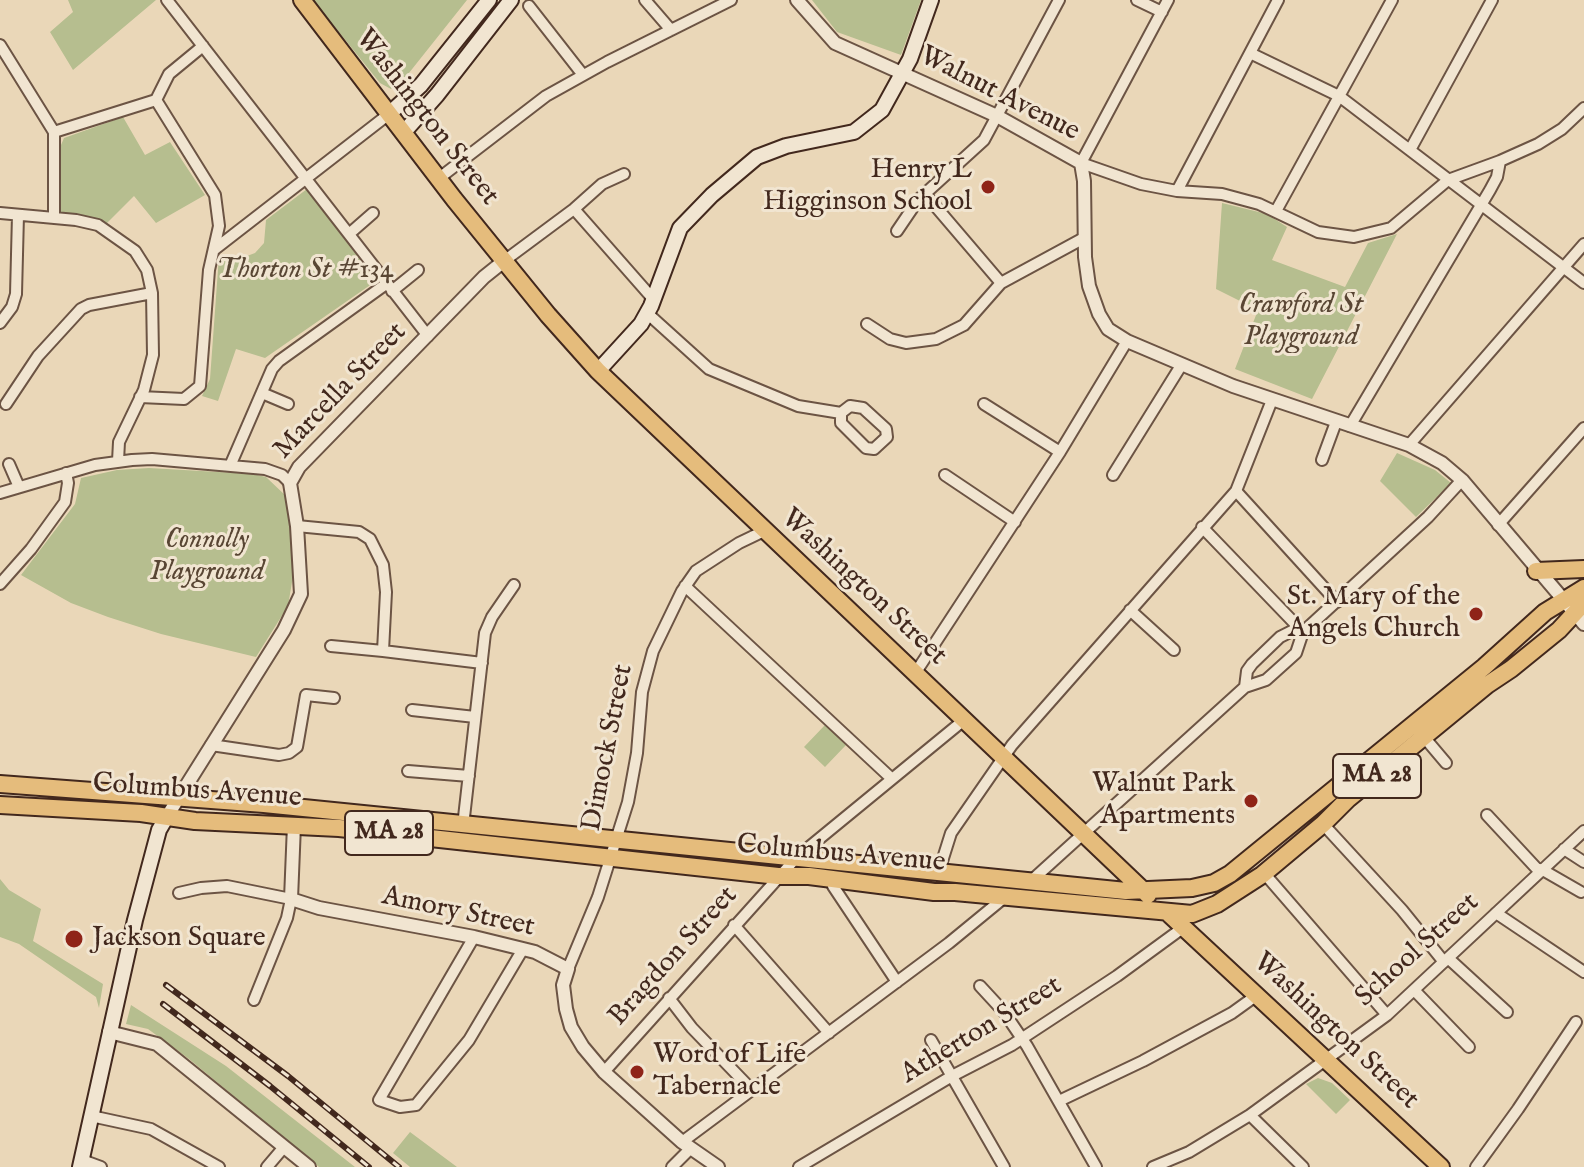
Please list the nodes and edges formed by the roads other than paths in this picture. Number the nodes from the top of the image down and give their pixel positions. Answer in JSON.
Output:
{"nodes":[{"id":1,"x":167,"y":0,"type":"edge"},
{"id":2,"x":302,"y":0,"type":"edge"},
{"id":3,"x":489,"y":0,"type":"edge"},
{"id":4,"x":511,"y":0,"type":"edge"},
{"id":5,"x":645,"y":0,"type":"edge"},
{"id":6,"x":731,"y":0,"type":"edge"},
{"id":7,"x":797,"y":0,"type":"edge"},
{"id":8,"x":931,"y":0,"type":"edge"},
{"id":9,"x":1059,"y":0,"type":"edge"},
{"id":10,"x":1137,"y":0,"type":"edge"},
{"id":11,"x":1168,"y":0,"type":"edge"},
{"id":12,"x":1278,"y":0,"type":"edge"},
{"id":13,"x":1392,"y":0,"type":"edge"},
{"id":14,"x":1492,"y":0,"type":"edge"},
{"id":15,"x":529,"y":6,"type":"dead end"},
{"id":16,"x":1162,"y":12,"type":"junction"},
{"id":17,"x":671,"y":30,"type":"junction"},
{"id":18,"x":0,"y":45,"type":"edge"},
{"id":19,"x":203,"y":46,"type":"junction"},
{"id":20,"x":1250,"y":53,"type":"junction"},
{"id":21,"x":903,"y":73,"type":"junction"},
{"id":22,"x":583,"y":75,"type":"junction"},
{"id":23,"x":1339,"y":96,"type":"junction"},
{"id":24,"x":156,"y":100,"type":"junction"},
{"id":25,"x":1584,"y":108,"type":"edge"},
{"id":26,"x":389,"y":114,"type":"junction"},
{"id":27,"x":997,"y":116,"type":"junction"},
{"id":28,"x":54,"y":132,"type":"junction"},
{"id":29,"x":404,"y":132,"type":"junction"},
{"id":30,"x":1410,"y":150,"type":"junction"},
{"id":31,"x":1500,"y":161,"type":"junction"},
{"id":32,"x":1081,"y":163,"type":"junction"},
{"id":33,"x":624,"y":174,"type":"dead end"},
{"id":34,"x":306,"y":179,"type":"junction"},
{"id":35,"x":438,"y":179,"type":"junction"},
{"id":36,"x":1448,"y":180,"type":"junction"},
{"id":37,"x":1177,"y":191,"type":"junction"},
{"id":38,"x":925,"y":194,"type":"junction"},
{"id":39,"x":1481,"y":206,"type":"junction"},
{"id":40,"x":574,"y":209,"type":"junction"},
{"id":41,"x":1276,"y":211,"type":"junction"},
{"id":42,"x":0,"y":213,"type":"edge"},
{"id":43,"x":373,"y":213,"type":"dead end"},
{"id":44,"x":18,"y":215,"type":"junction"},
{"id":45,"x":54,"y":218,"type":"junction"},
{"id":46,"x":897,"y":231,"type":"dead end"},
{"id":47,"x":349,"y":234,"type":"junction"},
{"id":48,"x":1084,"y":238,"type":"junction"},
{"id":49,"x":1584,"y":244,"type":"edge"},
{"id":50,"x":215,"y":249,"type":"junction"},
{"id":51,"x":504,"y":261,"type":"junction"},
{"id":52,"x":1563,"y":267,"type":"junction"},
{"id":53,"x":418,"y":270,"type":"dead end"},
{"id":54,"x":1001,"y":283,"type":"junction"},
{"id":55,"x":1584,"y":283,"type":"edge"},
{"id":56,"x":389,"y":287,"type":"junction"},
{"id":57,"x":152,"y":293,"type":"junction"},
{"id":58,"x":651,"y":307,"type":"junction"},
{"id":59,"x":0,"y":323,"type":"edge"},
{"id":60,"x":867,"y":324,"type":"dead end"},
{"id":61,"x":428,"y":336,"type":"junction"},
{"id":62,"x":1127,"y":341,"type":"junction"},
{"id":63,"x":1182,"y":364,"type":"junction"},
{"id":64,"x":598,"y":371,"type":"junction"},
{"id":65,"x":262,"y":393,"type":"junction"},
{"id":66,"x":140,"y":397,"type":"junction"},
{"id":67,"x":1272,"y":400,"type":"junction"},
{"id":68,"x":6,"y":404,"type":"dead end"},
{"id":69,"x":288,"y":404,"type":"dead end"},
{"id":70,"x":984,"y":404,"type":"dead end"},
{"id":71,"x":841,"y":413,"type":"junction"},
{"id":72,"x":1336,"y":422,"type":"junction"},
{"id":73,"x":1350,"y":426,"type":"junction"},
{"id":74,"x":1584,"y":428,"type":"edge"},
{"id":75,"x":1409,"y":445,"type":"junction"},
{"id":76,"x":1060,"y":452,"type":"junction"},
{"id":77,"x":1322,"y":460,"type":"dead end"},
{"id":78,"x":118,"y":461,"type":"junction"},
{"id":79,"x":9,"y":464,"type":"dead end"},
{"id":80,"x":230,"y":466,"type":"junction"},
{"id":81,"x":66,"y":473,"type":"junction"},
{"id":82,"x":945,"y":475,"type":"dead end"},
{"id":83,"x":1113,"y":475,"type":"dead end"},
{"id":84,"x":1462,"y":480,"type":"junction"},
{"id":85,"x":290,"y":483,"type":"junction"},
{"id":86,"x":19,"y":487,"type":"junction"},
{"id":87,"x":1236,"y":491,"type":"junction"},
{"id":88,"x":0,"y":493,"type":"edge"},
{"id":89,"x":1015,"y":522,"type":"junction"},
{"id":90,"x":1498,"y":525,"type":"junction"},
{"id":91,"x":297,"y":526,"type":"junction"},
{"id":92,"x":1202,"y":527,"type":"junction"},
{"id":93,"x":764,"y":531,"type":"junction"},
{"id":94,"x":1584,"y":569,"type":"edge"},
{"id":95,"x":1536,"y":571,"type":"junction"},
{"id":96,"x":0,"y":584,"type":"edge"},
{"id":97,"x":514,"y":585,"type":"dead end"},
{"id":98,"x":685,"y":586,"type":"junction"},
{"id":99,"x":1584,"y":588,"type":"edge"},
{"id":100,"x":1337,"y":602,"type":"junction"},
{"id":101,"x":1130,"y":610,"type":"junction"},
{"id":102,"x":1576,"y":610,"type":"edge"},
{"id":103,"x":1303,"y":632,"type":"junction"},
{"id":104,"x":331,"y":646,"type":"dead end"},
{"id":105,"x":1174,"y":650,"type":"dead end"},
{"id":106,"x":383,"y":651,"type":"junction"},
{"id":107,"x":482,"y":663,"type":"junction"},
{"id":108,"x":916,"y":672,"type":"junction"},
{"id":109,"x":1245,"y":687,"type":"junction"},
{"id":110,"x":334,"y":698,"type":"dead end"},
{"id":111,"x":412,"y":710,"type":"dead end"},
{"id":112,"x":475,"y":717,"type":"junction"},
{"id":113,"x":964,"y":720,"type":"junction"},
{"id":114,"x":1424,"y":737,"type":"junction"},
{"id":115,"x":211,"y":745,"type":"junction"},
{"id":116,"x":1003,"y":757,"type":"junction"},
{"id":117,"x":1446,"y":763,"type":"dead end"},
{"id":118,"x":408,"y":771,"type":"dead end"},
{"id":119,"x":469,"y":776,"type":"junction"},
{"id":120,"x":891,"y":778,"type":"junction"},
{"id":121,"x":0,"y":784,"type":"edge"},
{"id":122,"x":179,"y":797,"type":"junction"},
{"id":123,"x":0,"y":805,"type":"edge"},
{"id":124,"x":1487,"y":815,"type":"dead end"},
{"id":125,"x":166,"y":818,"type":"junction"},
{"id":126,"x":1323,"y":824,"type":"junction"},
{"id":127,"x":294,"y":825,"type":"junction"},
{"id":128,"x":463,"y":826,"type":"junction"},
{"id":129,"x":1584,"y":831,"type":"edge"},
{"id":130,"x":1084,"y":834,"type":"junction"},
{"id":131,"x":617,"y":839,"type":"junction"},
{"id":132,"x":1564,"y":849,"type":"junction"},
{"id":133,"x":797,"y":857,"type":"junction"},
{"id":134,"x":610,"y":859,"type":"junction"},
{"id":135,"x":1584,"y":862,"type":"edge"},
{"id":136,"x":1540,"y":870,"type":"junction"},
{"id":137,"x":939,"y":871,"type":"junction"},
{"id":138,"x":1264,"y":873,"type":"junction"},
{"id":139,"x":778,"y":876,"type":"junction"},
{"id":140,"x":833,"y":879,"type":"junction"},
{"id":141,"x":1031,"y":881,"type":"junction"},
{"id":142,"x":1144,"y":891,"type":"junction"},
{"id":143,"x":1581,"y":892,"type":"dead end"},
{"id":144,"x":179,"y":893,"type":"dead end"},
{"id":145,"x":1006,"y":897,"type":"junction"},
{"id":146,"x":291,"y":899,"type":"junction"},
{"id":147,"x":1168,"y":913,"type":"junction"},
{"id":148,"x":1496,"y":913,"type":"junction"},
{"id":149,"x":734,"y":925,"type":"junction"},
{"id":150,"x":1184,"y":927,"type":"junction"},
{"id":151,"x":474,"y":937,"type":"junction"},
{"id":152,"x":523,"y":949,"type":"junction"},
{"id":153,"x":1446,"y":960,"type":"junction"},
{"id":154,"x":568,"y":969,"type":"junction"},
{"id":155,"x":1584,"y":972,"type":"edge"},
{"id":156,"x":897,"y":982,"type":"junction"},
{"id":157,"x":980,"y":986,"type":"dead end"},
{"id":158,"x":1414,"y":990,"type":"junction"},
{"id":159,"x":1257,"y":995,"type":"junction"},
{"id":160,"x":669,"y":998,"type":"junction"},
{"id":161,"x":254,"y":1000,"type":"dead end"},
{"id":162,"x":1507,"y":1012,"type":"dead end"},
{"id":163,"x":1387,"y":1015,"type":"junction"},
{"id":164,"x":1576,"y":1022,"type":"dead end"},
{"id":165,"x":109,"y":1032,"type":"junction"},
{"id":166,"x":829,"y":1033,"type":"junction"},
{"id":167,"x":1021,"y":1039,"type":"junction"},
{"id":168,"x":931,"y":1040,"type":"dead end"},
{"id":169,"x":1469,"y":1047,"type":"dead end"},
{"id":170,"x":1326,"y":1060,"type":"junction"},
{"id":171,"x":604,"y":1072,"type":"junction"},
{"id":172,"x":952,"y":1076,"type":"junction"},
{"id":173,"x":752,"y":1090,"type":"junction"},
{"id":174,"x":1059,"y":1101,"type":"junction"},
{"id":175,"x":1250,"y":1115,"type":"junction"},
{"id":176,"x":91,"y":1116,"type":"junction"},
{"id":177,"x":686,"y":1146,"type":"junction"},
{"id":178,"x":284,"y":1147,"type":"junction"},
{"id":179,"x":81,"y":1163,"type":"edge"},
{"id":180,"x":101,"y":1167,"type":"edge"},
{"id":181,"x":219,"y":1167,"type":"edge"},
{"id":182,"x":267,"y":1167,"type":"edge"},
{"id":183,"x":309,"y":1167,"type":"edge"},
{"id":184,"x":672,"y":1167,"type":"edge"},
{"id":185,"x":718,"y":1167,"type":"edge"},
{"id":186,"x":799,"y":1167,"type":"edge"},
{"id":187,"x":1004,"y":1167,"type":"edge"},
{"id":188,"x":1096,"y":1167,"type":"edge"},
{"id":189,"x":1153,"y":1167,"type":"edge"},
{"id":190,"x":1303,"y":1167,"type":"edge"},
{"id":191,"x":1441,"y":1167,"type":"edge"},
{"id":192,"x":1476,"y":1167,"type":"edge"}],
"edges":[{"from":1,"to":19,"type":"street"},
{"from":2,"to":26,"type":"main road","name":"Washington Street"},
{"from":3,"to":26,"type":"main road"},
{"from":4,"to":29,"type":"main road"},
{"from":5,"to":17,"type":"street"},
{"from":6,"to":17,"type":"street"},
{"from":7,"to":21,"type":"street","name":"Walnut Avenue"},
{"from":8,"to":21,"type":"main road"},
{"from":9,"to":27,"type":"street"},
{"from":10,"to":16,"type":"street"},
{"from":11,"to":16,"type":"street"},
{"from":12,"to":20,"type":"street"},
{"from":13,"to":23,"type":"street"},
{"from":14,"to":30,"type":"street"},
{"from":15,"to":22,"type":"street"},
{"from":16,"to":32,"type":"street"},
{"from":17,"to":22,"type":"street"},
{"from":18,"to":28,"type":"street"},
{"from":19,"to":24,"type":"street"},
{"from":19,"to":34,"type":"street"},
{"from":20,"to":23,"type":"street"},
{"from":20,"to":37,"type":"street"},
{"from":21,"to":27,"type":"street","name":"Walnut Avenue"},
{"from":21,"to":58,"type":"main road"},
{"from":22,"to":35,"type":"street"},
{"from":23,"to":30,"type":"street"},
{"from":23,"to":41,"type":"street"},
{"from":24,"to":28,"type":"street"},
{"from":24,"to":50,"type":"street"},
{"from":25,"to":31,"type":"street"},
{"from":26,"to":29,"type":"main road","name":"Washington Street"},
{"from":26,"to":34,"type":"street"},
{"from":27,"to":32,"type":"street","name":"Walnut Avenue"},
{"from":27,"to":38,"type":"street"},
{"from":28,"to":45,"type":"street"},
{"from":29,"to":35,"type":"main road","name":"Washington Street"},
{"from":30,"to":36,"type":"street"},
{"from":31,"to":36,"type":"street"},
{"from":31,"to":39,"type":"street"},
{"from":32,"to":37,"type":"street"},
{"from":32,"to":48,"type":"street","name":"Walnut Avenue"},
{"from":33,"to":40,"type":"street"},
{"from":34,"to":47,"type":"street"},
{"from":34,"to":50,"type":"street"},
{"from":35,"to":51,"type":"main road","name":"Washington Street"},
{"from":36,"to":39,"type":"street"},
{"from":36,"to":41,"type":"street"},
{"from":37,"to":41,"type":"street"},
{"from":38,"to":46,"type":"street"},
{"from":38,"to":54,"type":"street"},
{"from":39,"to":52,"type":"street"},
{"from":39,"to":73,"type":"street"},
{"from":40,"to":51,"type":"street"},
{"from":40,"to":58,"type":"street"},
{"from":42,"to":44,"type":"street"},
{"from":43,"to":47,"type":"street"},
{"from":44,"to":45,"type":"street"},
{"from":44,"to":59,"type":"street"},
{"from":45,"to":57,"type":"street"},
{"from":47,"to":56,"type":"street"},
{"from":48,"to":54,"type":"street"},
{"from":48,"to":62,"type":"street","name":"Walnut Avenue"},
{"from":49,"to":52,"type":"street"},
{"from":50,"to":66,"type":"street"},
{"from":51,"to":61,"type":"street","name":"Marcella Street"},
{"from":51,"to":64,"type":"main road","name":"Washington Street"},
{"from":52,"to":55,"type":"street"},
{"from":52,"to":75,"type":"street"},
{"from":53,"to":56,"type":"street"},
{"from":54,"to":60,"type":"street"},
{"from":56,"to":61,"type":"street"},
{"from":56,"to":65,"type":"street"},
{"from":57,"to":66,"type":"street"},
{"from":57,"to":68,"type":"street"},
{"from":58,"to":64,"type":"main road"},
{"from":58,"to":71,"type":"street"},
{"from":61,"to":85,"type":"street","name":"Marcella Street"},
{"from":62,"to":63,"type":"street","name":"Walnut Avenue"},
{"from":62,"to":76,"type":"street"},
{"from":63,"to":67,"type":"street","name":"Walnut Avenue"},
{"from":63,"to":83,"type":"street"},
{"from":64,"to":93,"type":"main road","name":"Washington Street"},
{"from":65,"to":69,"type":"street"},
{"from":65,"to":80,"type":"street"},
{"from":66,"to":78,"type":"street"},
{"from":67,"to":72,"type":"street","name":"Walnut Avenue"},
{"from":67,"to":87,"type":"street"},
{"from":70,"to":76,"type":"street"},
{"from":71,"to":71,"type":"street"},
{"from":72,"to":73,"type":"street","name":"Walnut Avenue"},
{"from":72,"to":77,"type":"street"},
{"from":73,"to":75,"type":"street","name":"Walnut Avenue"},
{"from":74,"to":90,"type":"street"},
{"from":75,"to":84,"type":"street","name":"Walnut Avenue"},
{"from":76,"to":89,"type":"street"},
{"from":78,"to":80,"type":"street","name":"Marcella Street"},
{"from":78,"to":81,"type":"street","name":"Marcella Street"},
{"from":79,"to":86,"type":"street"},
{"from":80,"to":85,"type":"street","name":"Marcella Street"},
{"from":81,"to":86,"type":"street","name":"Marcella Street"},
{"from":81,"to":96,"type":"street"},
{"from":82,"to":89,"type":"street"},
{"from":84,"to":90,"type":"street","name":"Walnut Avenue"},
{"from":84,"to":100,"type":"street"},
{"from":85,"to":91,"type":"street"},
{"from":86,"to":88,"type":"street","name":"Marcella Street"},
{"from":87,"to":92,"type":"street"},
{"from":87,"to":100,"type":"street"},
{"from":89,"to":108,"type":"street"},
{"from":90,"to":95,"type":"street","name":"Walnut Avenue"},
{"from":91,"to":106,"type":"street"},
{"from":91,"to":115,"type":"street"},
{"from":92,"to":101,"type":"street"},
{"from":92,"to":103,"type":"street"},
{"from":93,"to":98,"type":"street","name":"Dimock Street"},
{"from":93,"to":108,"type":"main road","name":"Washington Street"},
{"from":94,"to":95,"type":"main road"},
{"from":95,"to":102,"type":"street","name":"Walnut Avenue"},
{"from":97,"to":107,"type":"street"},
{"from":98,"to":120,"type":"street"},
{"from":98,"to":131,"type":"street","name":"Dimock Street"},
{"from":99,"to":102,"type":"main road","number":"MA 28"},
{"from":100,"to":103,"type":"street"},
{"from":101,"to":105,"type":"street"},
{"from":101,"to":116,"type":"street"},
{"from":102,"to":114,"type":"main road","name":"Columbus Avenue","number":"MA 28"},
{"from":102,"to":142,"type":"main road","name":"Columbus Avenue","number":"MA 28"},
{"from":103,"to":109,"type":"street"},
{"from":103,"to":109,"type":"street"},
{"from":104,"to":106,"type":"street"},
{"from":106,"to":107,"type":"street"},
{"from":107,"to":112,"type":"street"},
{"from":108,"to":113,"type":"main road","name":"Washington Street"},
{"from":109,"to":130,"type":"street"},
{"from":110,"to":115,"type":"street"},
{"from":111,"to":112,"type":"street"},
{"from":112,"to":119,"type":"street"},
{"from":113,"to":116,"type":"main road","name":"Washington Street"},
{"from":113,"to":120,"type":"street","name":"Bragdon Street"},
{"from":114,"to":117,"type":"street"},
{"from":114,"to":126,"type":"main road","name":"Columbus Avenue","number":"MA 28"},
{"from":115,"to":122,"type":"street"},
{"from":116,"to":130,"type":"main road","name":"Washington Street"},
{"from":116,"to":137,"type":"street"},
{"from":118,"to":119,"type":"street"},
{"from":119,"to":128,"type":"street"},
{"from":120,"to":133,"type":"street","name":"Bragdon Street"},
{"from":121,"to":122,"type":"main road","name":"Columbus Avenue","number":"MA 28"},
{"from":122,"to":125,"type":"street"},
{"from":122,"to":128,"type":"main road","name":"Columbus Avenue","number":"MA 28"},
{"from":123,"to":125,"type":"main road","name":"Columbus Avenue","number":"MA 28"},
{"from":124,"to":136,"type":"street"},
{"from":125,"to":127,"type":"main road","name":"Columbus Avenue","number":"MA 28"},
{"from":125,"to":165,"type":"main road"},
{"from":126,"to":138,"type":"main road","name":"Columbus Avenue","number":"MA 28"},
{"from":126,"to":153,"type":"street"},
{"from":127,"to":134,"type":"main road","name":"Columbus Avenue","number":"MA 28"},
{"from":127,"to":146,"type":"street"},
{"from":128,"to":131,"type":"main road","name":"Columbus Avenue","number":"MA 28"},
{"from":129,"to":132,"type":"street","name":"School Street"},
{"from":130,"to":141,"type":"street"},
{"from":130,"to":142,"type":"main road","name":"Washington Street"},
{"from":131,"to":133,"type":"main road","name":"Columbus Avenue","number":"MA 28"},
{"from":131,"to":134,"type":"street","name":"Dimock Street"},
{"from":132,"to":135,"type":"street"},
{"from":132,"to":136,"type":"street","name":"School Street"},
{"from":133,"to":137,"type":"main road","name":"Columbus Avenue","number":"MA 28"},
{"from":133,"to":139,"type":"street","name":"Bragdon Street"},
{"from":134,"to":139,"type":"main road","name":"Columbus Avenue","number":"MA 28"},
{"from":134,"to":154,"type":"street","name":"Dimock Street"},
{"from":136,"to":143,"type":"street"},
{"from":136,"to":148,"type":"street","name":"School Street"},
{"from":137,"to":141,"type":"main road","name":"Columbus Avenue","number":"MA 28"},
{"from":138,"to":147,"type":"main road","name":"Columbus Avenue","number":"MA 28"},
{"from":138,"to":163,"type":"street"},
{"from":139,"to":140,"type":"main road","name":"Columbus Avenue","number":"MA 28"},
{"from":139,"to":149,"type":"street","name":"Bragdon Street"},
{"from":140,"to":145,"type":"main road","name":"Columbus Avenue","number":"MA 28"},
{"from":140,"to":156,"type":"street"},
{"from":141,"to":142,"type":"main road","name":"Columbus Avenue","number":"MA 28"},
{"from":142,"to":147,"type":"main road","name":"Washington Street"},
{"from":144,"to":146,"type":"street"},
{"from":145,"to":147,"type":"main road","name":"Columbus Avenue","number":"MA 28"},
{"from":145,"to":156,"type":"street"},
{"from":146,"to":151,"type":"street","name":"Amory Street"},
{"from":146,"to":161,"type":"street"},
{"from":147,"to":150,"type":"main road","name":"Washington Street"},
{"from":148,"to":153,"type":"street","name":"School Street"},
{"from":148,"to":155,"type":"street"},
{"from":149,"to":160,"type":"street","name":"Bragdon Street"},
{"from":149,"to":166,"type":"street"},
{"from":150,"to":159,"type":"main road","name":"Washington Street"},
{"from":150,"to":167,"type":"street","name":"Atherton Street"},
{"from":151,"to":152,"type":"street","name":"Amory Street"},
{"from":151,"to":152,"type":"street"},
{"from":152,"to":154,"type":"street","name":"Amory Street"},
{"from":153,"to":158,"type":"street","name":"School Street"},
{"from":153,"to":162,"type":"street"},
{"from":154,"to":171,"type":"street"},
{"from":156,"to":166,"type":"street"},
{"from":157,"to":167,"type":"street"},
{"from":158,"to":163,"type":"street","name":"School Street"},
{"from":158,"to":169,"type":"street"},
{"from":159,"to":170,"type":"main road","name":"Washington Street"},
{"from":159,"to":174,"type":"street"},
{"from":160,"to":171,"type":"street","name":"Bragdon Street"},
{"from":160,"to":173,"type":"street"},
{"from":163,"to":170,"type":"street","name":"School Street"},
{"from":164,"to":192,"type":"street"},
{"from":165,"to":176,"type":"main road"},
{"from":165,"to":178,"type":"street"},
{"from":166,"to":173,"type":"street"},
{"from":167,"to":172,"type":"street","name":"Atherton Street"},
{"from":167,"to":174,"type":"street"},
{"from":168,"to":172,"type":"street"},
{"from":170,"to":175,"type":"street","name":"School Street"},
{"from":170,"to":191,"type":"main road","name":"Washington Street"},
{"from":171,"to":177,"type":"street"},
{"from":172,"to":186,"type":"street","name":"Atherton Street"},
{"from":172,"to":187,"type":"street"},
{"from":173,"to":177,"type":"street"},
{"from":174,"to":188,"type":"street"},
{"from":175,"to":189,"type":"street","name":"School Street"},
{"from":175,"to":190,"type":"street"},
{"from":176,"to":179,"type":"main road"},
{"from":176,"to":181,"type":"street"},
{"from":177,"to":184,"type":"street"},
{"from":177,"to":185,"type":"street"},
{"from":178,"to":182,"type":"street"},
{"from":178,"to":183,"type":"street"},
{"from":179,"to":180,"type":"street"}]}
